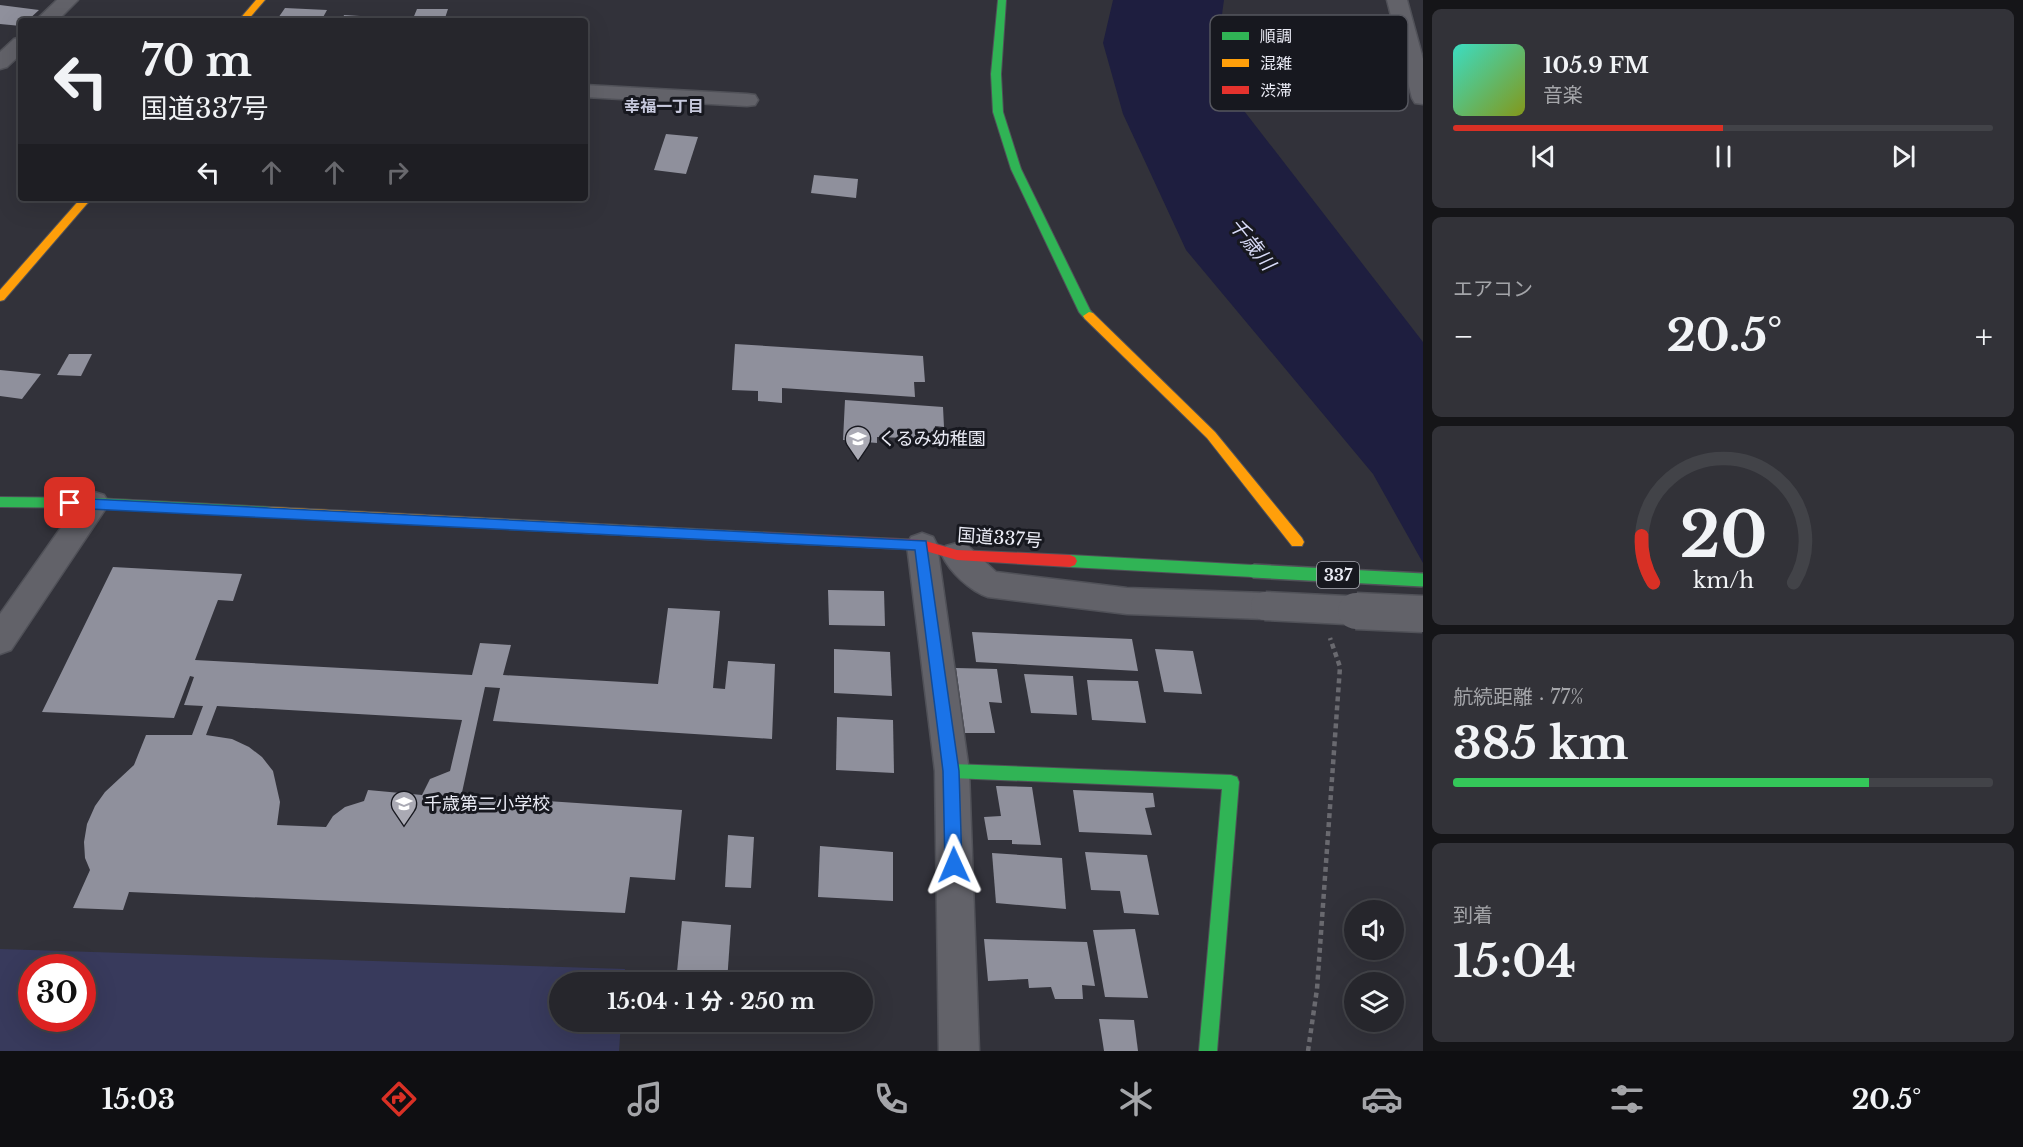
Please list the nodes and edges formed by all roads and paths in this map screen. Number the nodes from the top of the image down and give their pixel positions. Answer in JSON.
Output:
{"nodes":[{"id":1,"x":68,"y":0,"type":"edge"},
{"id":2,"x":261,"y":0,"type":"edge"},
{"id":3,"x":1002,"y":0,"type":"edge"},
{"id":4,"x":1398,"y":0,"type":"edge"},
{"id":5,"x":1401,"y":15,"type":"edge"},
{"id":6,"x":48,"y":18,"type":"edge"},
{"id":7,"x":245,"y":18,"type":"edge"},
{"id":8,"x":0,"y":41,"type":"edge"},
{"id":9,"x":1408,"y":43,"type":"edge"},
{"id":10,"x":18,"y":44,"type":"edge"},
{"id":11,"x":18,"y":47,"type":"edge"},
{"id":12,"x":0,"y":63,"type":"edge"},
{"id":13,"x":588,"y":91,"type":"edge"},
{"id":14,"x":1423,"y":98,"type":"edge"},
{"id":15,"x":747,"y":100,"type":"dead end"},
{"id":16,"x":84,"y":201,"type":"edge"},
{"id":17,"x":0,"y":297,"type":"edge"},
{"id":18,"x":0,"y":502,"type":"edge"},
{"id":19,"x":93,"y":503,"type":"junction"},
{"id":20,"x":1297,"y":542,"type":"dead end"},
{"id":21,"x":922,"y":545,"type":"junction"},
{"id":22,"x":957,"y":555,"type":"junction"},
{"id":23,"x":1423,"y":580,"type":"edge"},
{"id":24,"x":1423,"y":614,"type":"edge"},
{"id":25,"x":1329,"y":636,"type":"dead end"},
{"id":26,"x":0,"y":640,"type":"edge"},
{"id":27,"x":951,"y":771,"type":"junction"},
{"id":28,"x":959,"y":1051,"type":"edge"},
{"id":29,"x":1208,"y":1051,"type":"edge"},
{"id":30,"x":1308,"y":1051,"type":"edge"}],
"edges":[{"from":1,"to":6,"type":"street"},
{"from":2,"to":7,"type":"main road"},
{"from":3,"to":20,"type":"main road"},
{"from":4,"to":5,"type":"street"},
{"from":8,"to":10,"type":"street"},
{"from":9,"to":14,"type":"street"},
{"from":11,"to":12,"type":"street"},
{"from":13,"to":15,"type":"street"},
{"from":16,"to":17,"type":"main road"},
{"from":18,"to":19,"type":"main road","name":"国道337号","number":"337"},
{"from":19,"to":21,"type":"main road","name":"国道337号","number":"337"},
{"from":19,"to":26,"type":"street"},
{"from":21,"to":22,"type":"main road","name":"国道337号","number":"337"},
{"from":21,"to":27,"type":"street"},
{"from":22,"to":23,"type":"main road","name":"国道337号","number":"337","bridge":true},
{"from":22,"to":24,"type":"street","bridge":true},
{"from":25,"to":30,"type":"path"},
{"from":27,"to":28,"type":"street"},
{"from":27,"to":29,"type":"main road"}]}
